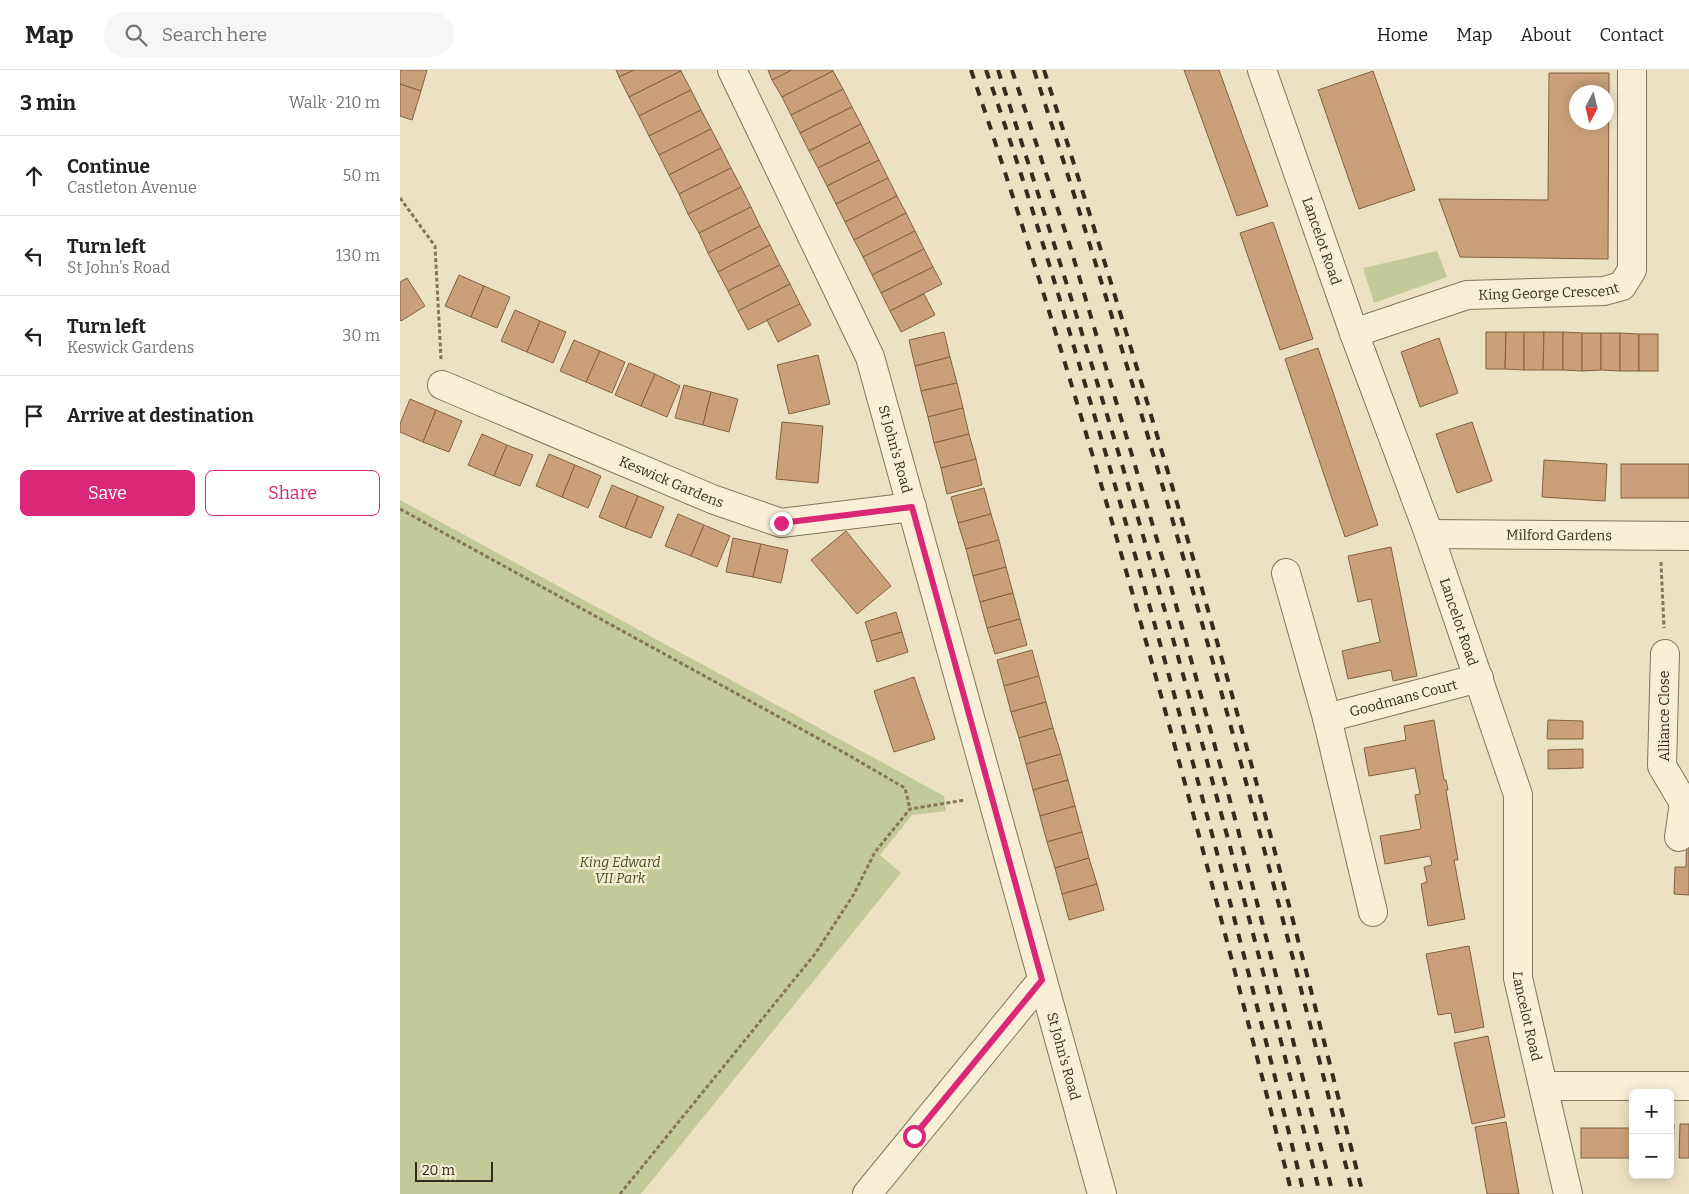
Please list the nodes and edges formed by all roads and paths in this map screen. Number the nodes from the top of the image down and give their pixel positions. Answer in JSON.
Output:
{"nodes":[{"id":1,"x":732,"y":70,"type":"edge"},
{"id":2,"x":1262,"y":70,"type":"edge"},
{"id":3,"x":1632,"y":70,"type":"edge"},
{"id":4,"x":400,"y":198,"type":"edge"},
{"id":5,"x":1354,"y":333,"type":"junction"},
{"id":6,"x":442,"y":385,"type":"joint"},
{"id":7,"x":912,"y":507,"type":"junction"},
{"id":8,"x":400,"y":509,"type":"edge"},
{"id":9,"x":1429,"y":534,"type":"junction"},
{"id":10,"x":1659,"y":536,"type":"junction"},
{"id":11,"x":1689,"y":536,"type":"edge"},
{"id":12,"x":1286,"y":573,"type":"dead end"},
{"id":13,"x":1665,"y":654,"type":"joint"},
{"id":14,"x":1479,"y":678,"type":"junction"},
{"id":15,"x":1327,"y":718,"type":"junction"},
{"id":16,"x":990,"y":795,"type":"junction"},
{"id":17,"x":1686,"y":803,"type":"edge"},
{"id":18,"x":910,"y":809,"type":"junction"},
{"id":19,"x":1679,"y":837,"type":"dead end"},
{"id":20,"x":1373,"y":912,"type":"dead end"},
{"id":21,"x":1042,"y":980,"type":"junction"},
{"id":22,"x":1544,"y":1086,"type":"junction"},
{"id":23,"x":1689,"y":1086,"type":"edge"},
{"id":24,"x":620,"y":1194,"type":"edge"},
{"id":25,"x":867,"y":1194,"type":"edge"},
{"id":26,"x":1102,"y":1194,"type":"edge"},
{"id":27,"x":1568,"y":1194,"type":"edge"}],
"edges":[{"from":1,"to":7,"type":"street","name":"St John's Road"},
{"from":2,"to":5,"type":"street","name":"Lancelot Road"},
{"from":3,"to":5,"type":"street","name":"King George Crescent"},
{"from":4,"to":6,"type":"path"},
{"from":5,"to":9,"type":"street","name":"Lancelot Road"},
{"from":6,"to":7,"type":"street","name":"Keswick Gardens"},
{"from":7,"to":16,"type":"street","name":"St John's Road"},
{"from":8,"to":18,"type":"path"},
{"from":9,"to":10,"type":"street","name":"Milford Gardens"},
{"from":9,"to":14,"type":"street","name":"Lancelot Road"},
{"from":10,"to":11,"type":"street","name":"Milford Gardens"},
{"from":10,"to":13,"type":"path"},
{"from":12,"to":15,"type":"street"},
{"from":13,"to":17,"type":"street","name":"Alliance Close"},
{"from":14,"to":15,"type":"street","name":"Goodmans Court"},
{"from":14,"to":22,"type":"street","name":"Lancelot Road"},
{"from":15,"to":20,"type":"street"},
{"from":16,"to":18,"type":"path"},
{"from":16,"to":21,"type":"street","name":"St John's Road"},
{"from":17,"to":19,"type":"street","name":"Alliance Close"},
{"from":18,"to":24,"type":"path"},
{"from":21,"to":25,"type":"street"},
{"from":21,"to":26,"type":"street","name":"St John's Road"},
{"from":22,"to":23,"type":"street"},
{"from":22,"to":27,"type":"street","name":"Lancelot Road"}]}
